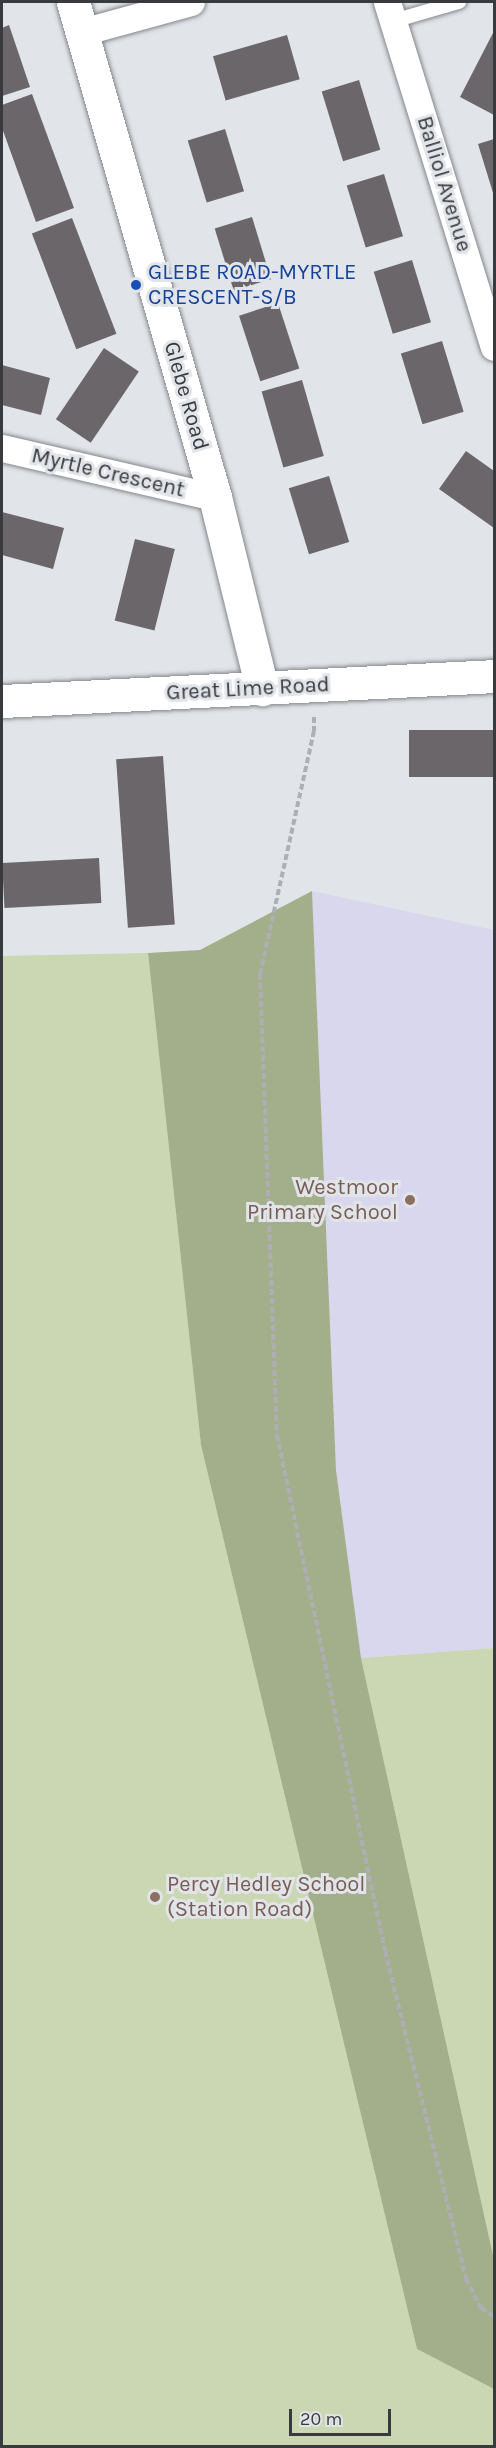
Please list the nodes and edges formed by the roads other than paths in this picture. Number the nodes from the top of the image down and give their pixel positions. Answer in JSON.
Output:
{"nodes":[{"id":1,"x":191,"y":2,"type":"edge"},
{"id":2,"x":459,"y":2,"type":"edge"},
{"id":3,"x":390,"y":11,"type":"edge"},
{"id":4,"x":77,"y":17,"type":"edge"},
{"id":5,"x":495,"y":347,"type":"edge"},
{"id":6,"x":2,"y":448,"type":"edge"},
{"id":7,"x":215,"y":497,"type":"junction"},
{"id":8,"x":495,"y":676,"type":"edge"},
{"id":9,"x":262,"y":689,"type":"junction"},
{"id":10,"x":2,"y":701,"type":"edge"}],
"edges":[{"from":1,"to":4,"type":"street"},
{"from":2,"to":3,"type":"lane"},
{"from":3,"to":5,"type":"street","name":"Balliol Avenue"},
{"from":4,"to":7,"type":"street","name":"Glebe Road"},
{"from":6,"to":7,"type":"street","name":"Myrtle Crescent"},
{"from":7,"to":9,"type":"street","name":"Glebe Road"},
{"from":8,"to":9,"type":"street","name":"Great Lime Road"},
{"from":9,"to":10,"type":"street","name":"Great Lime Road"}]}
